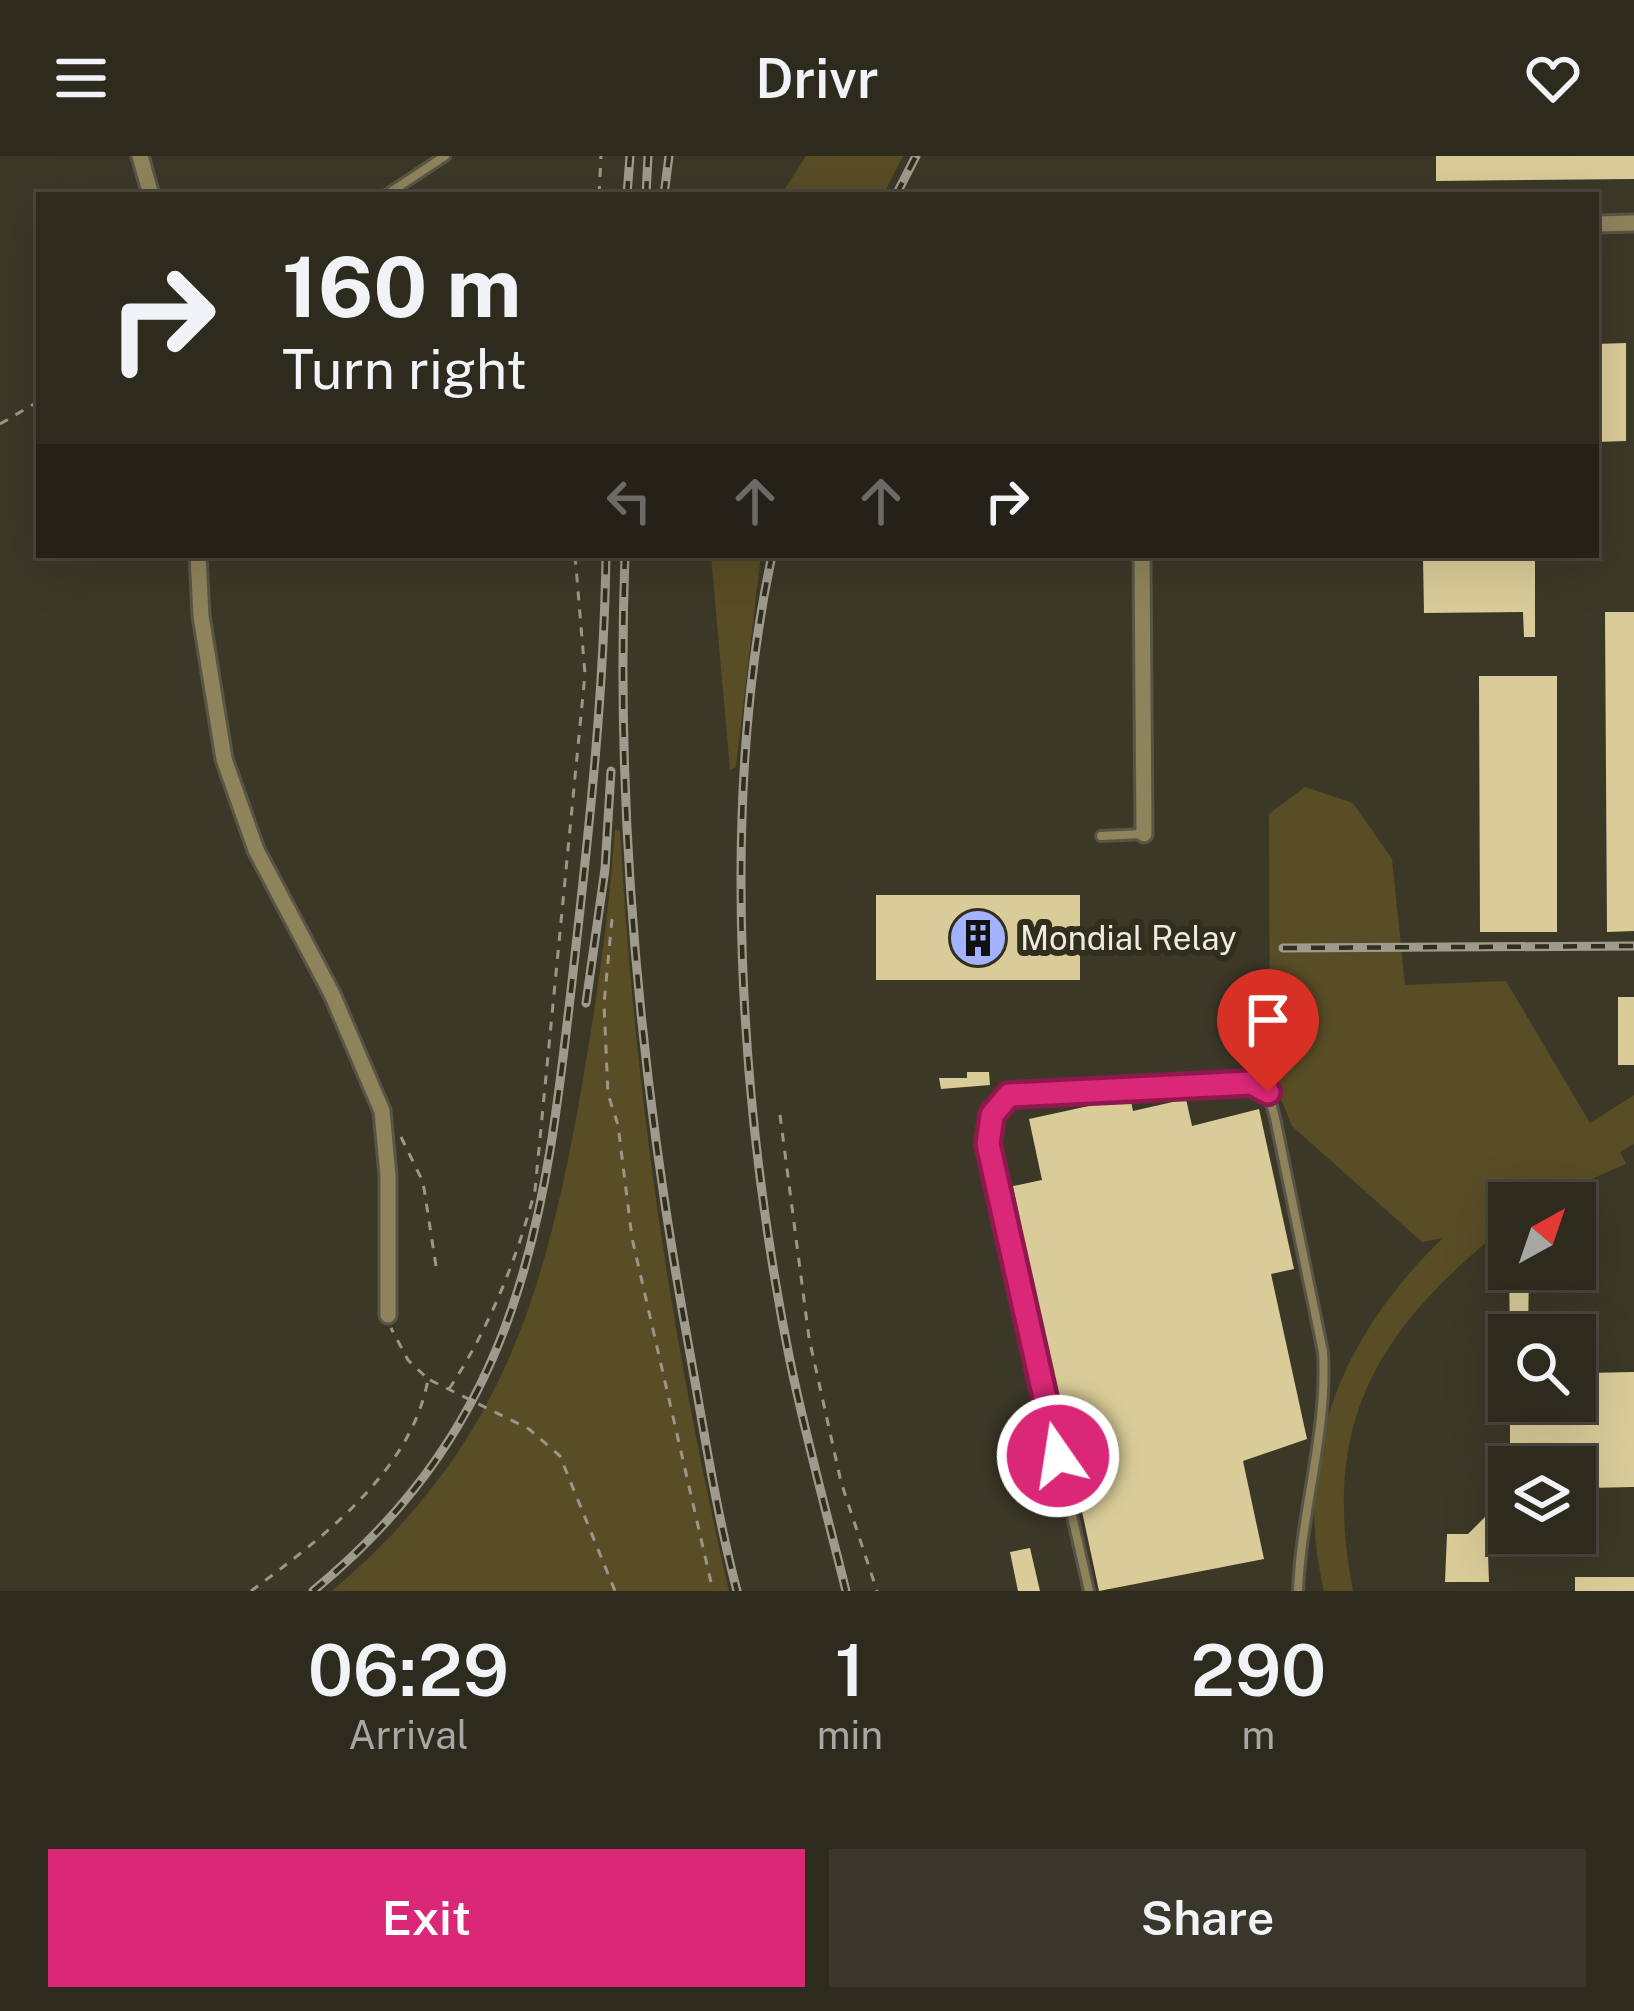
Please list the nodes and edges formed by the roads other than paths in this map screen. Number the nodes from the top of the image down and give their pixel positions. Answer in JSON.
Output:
{"nodes":[{"id":1,"x":140,"y":156,"type":"edge"},
{"id":2,"x":445,"y":156,"type":"edge"},
{"id":3,"x":150,"y":192,"type":"edge"},
{"id":4,"x":391,"y":192,"type":"edge"},
{"id":5,"x":1599,"y":224,"type":"edge"},
{"id":6,"x":1634,"y":224,"type":"edge"},
{"id":7,"x":198,"y":558,"type":"edge"},
{"id":8,"x":1142,"y":558,"type":"edge"},
{"id":9,"x":1144,"y":834,"type":"joint"},
{"id":10,"x":1101,"y":836,"type":"dead end"},
{"id":11,"x":388,"y":1315,"type":"road end"},
{"id":12,"x":1089,"y":1591,"type":"edge"},
{"id":13,"x":1298,"y":1591,"type":"edge"}],
"edges":[{"from":1,"to":3,"type":"street"},
{"from":2,"to":4,"type":"lane"},
{"from":5,"to":6,"type":"street"},
{"from":7,"to":11,"type":"street"},
{"from":8,"to":9,"type":"street"},
{"from":9,"to":10,"type":"lane"},
{"from":12,"to":13,"type":"lane"}]}
